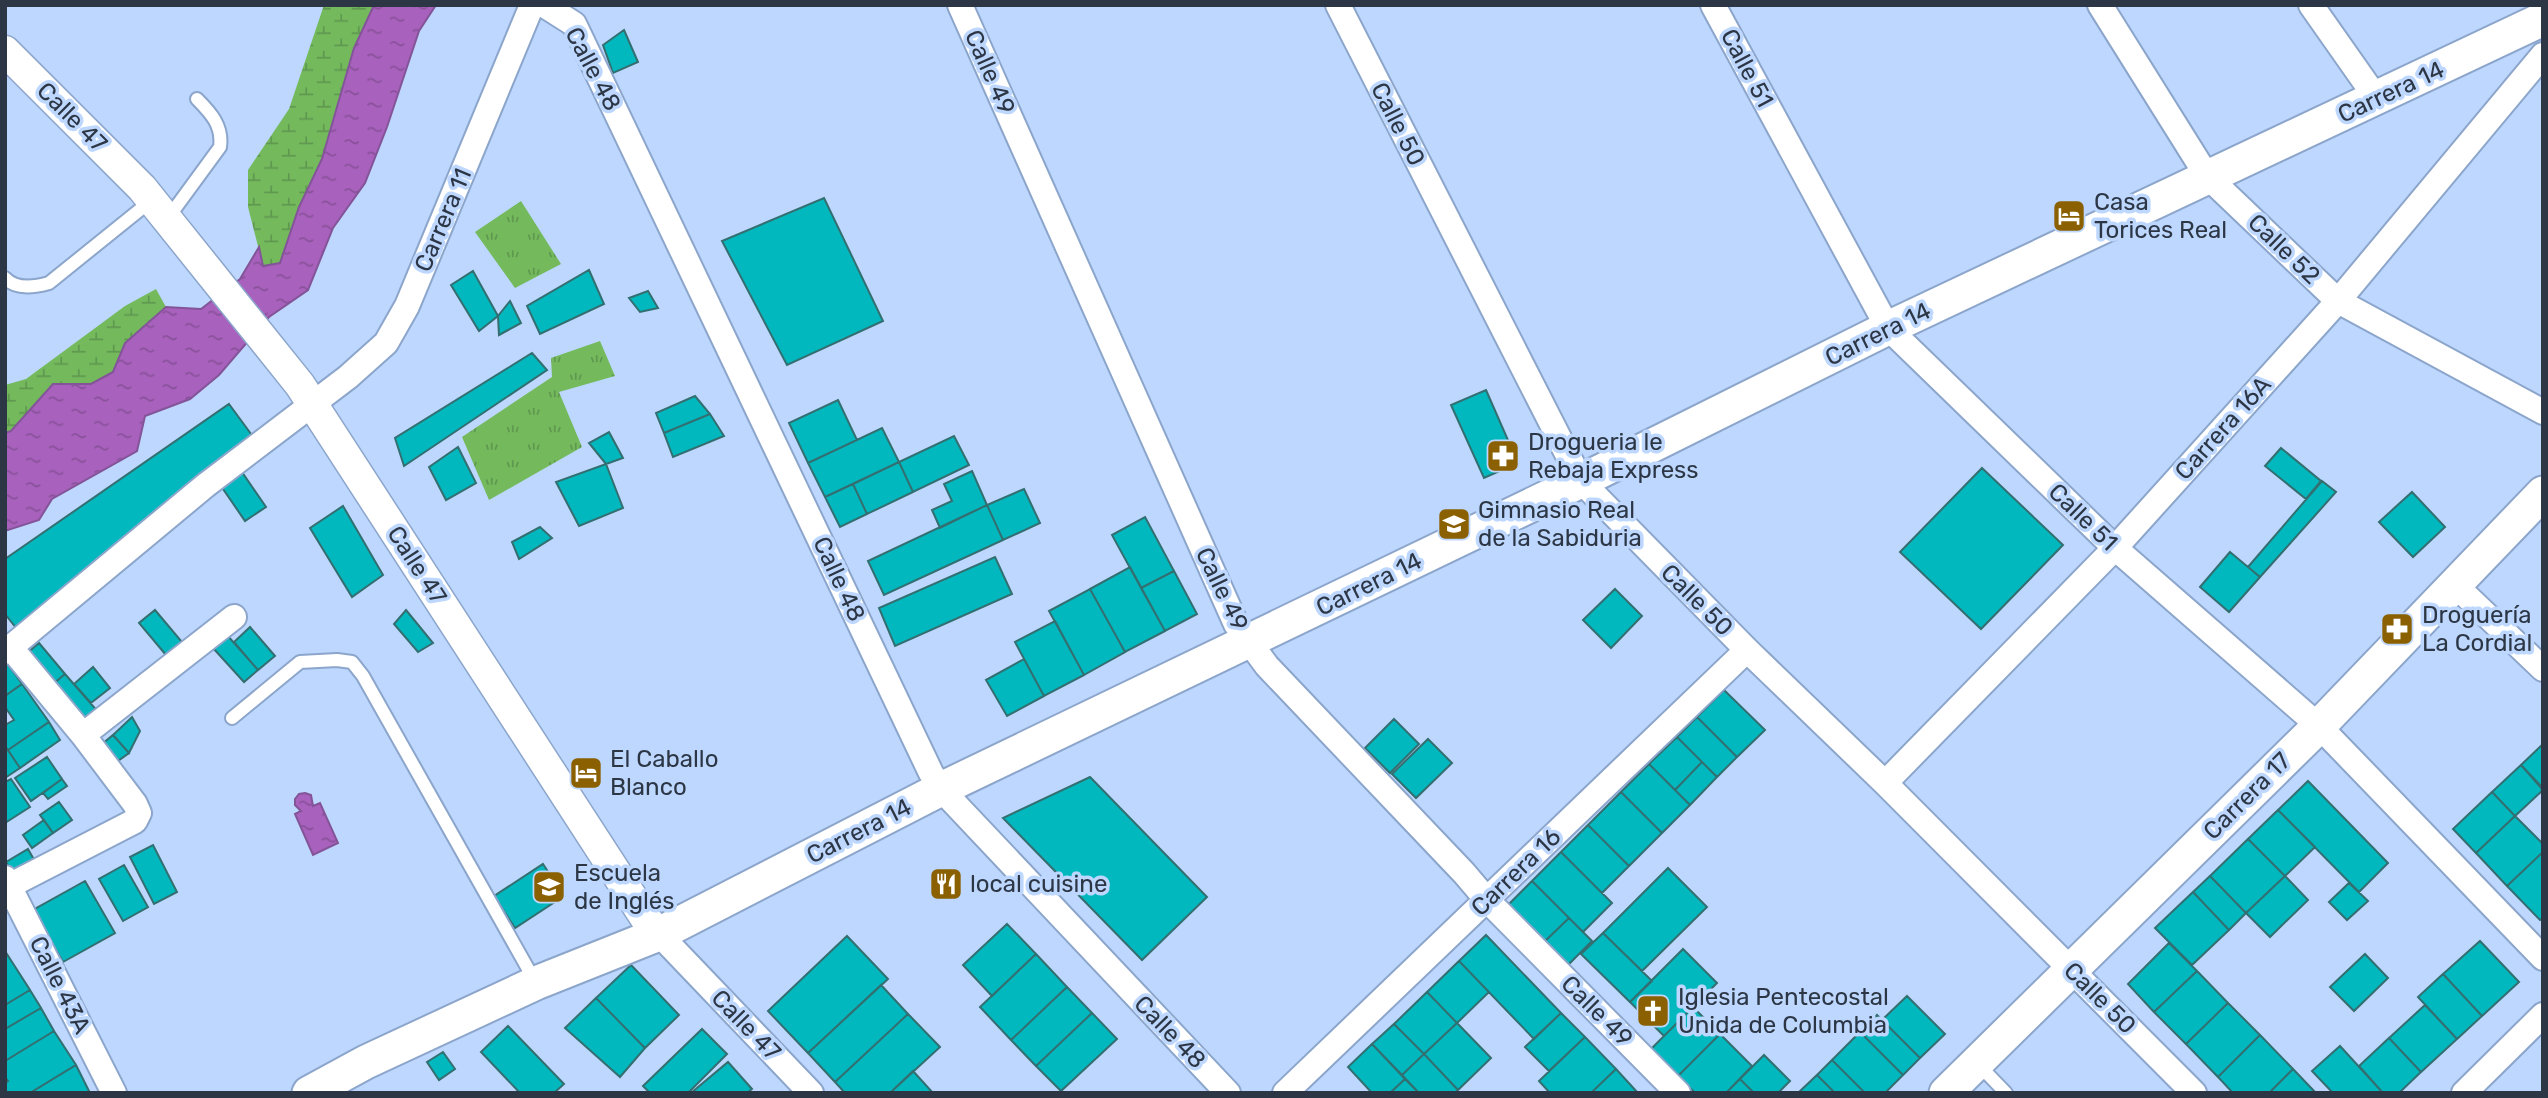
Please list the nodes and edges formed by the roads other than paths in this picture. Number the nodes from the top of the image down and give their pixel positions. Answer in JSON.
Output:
{"nodes":[{"id":1,"x":533,"y":5,"type":"edge"},
{"id":2,"x":544,"y":5,"type":"edge"},
{"id":3,"x":960,"y":5,"type":"edge"},
{"id":4,"x":1338,"y":5,"type":"edge"},
{"id":5,"x":1713,"y":5,"type":"edge"},
{"id":6,"x":2100,"y":5,"type":"edge"},
{"id":7,"x":2311,"y":5,"type":"edge"},
{"id":8,"x":2543,"y":19,"type":"edge"},
{"id":9,"x":5,"y":51,"type":"edge"},
{"id":10,"x":2543,"y":55,"type":"edge"},
{"id":11,"x":197,"y":99,"type":"dead end"},
{"id":12,"x":2377,"y":99,"type":"junction"},
{"id":13,"x":2207,"y":176,"type":"junction"},
{"id":14,"x":160,"y":209,"type":"junction"},
{"id":15,"x":5,"y":278,"type":"edge"},
{"id":16,"x":2338,"y":301,"type":"junction"},
{"id":17,"x":1888,"y":328,"type":"junction"},
{"id":18,"x":306,"y":395,"type":"junction"},
{"id":19,"x":2543,"y":412,"type":"edge"},
{"id":20,"x":1581,"y":481,"type":"junction"},
{"id":21,"x":2543,"y":493,"type":"edge"},
{"id":22,"x":2115,"y":548,"type":"junction"},
{"id":23,"x":2454,"y":584,"type":"junction"},
{"id":24,"x":234,"y":617,"type":"dead end"},
{"id":25,"x":1248,"y":642,"type":"junction"},
{"id":26,"x":8,"y":650,"type":"edge"},
{"id":27,"x":1747,"y":650,"type":"junction"},
{"id":28,"x":2543,"y":669,"type":"edge"},
{"id":29,"x":232,"y":718,"type":"dead end"},
{"id":30,"x":2319,"y":726,"type":"junction"},
{"id":31,"x":83,"y":735,"type":"junction"},
{"id":32,"x":1885,"y":783,"type":"junction"},
{"id":33,"x":941,"y":789,"type":"junction"},
{"id":34,"x":7,"y":884,"type":"edge"},
{"id":35,"x":1487,"y":900,"type":"junction"},
{"id":36,"x":659,"y":934,"type":"junction"},
{"id":37,"x":2543,"y":958,"type":"edge"},
{"id":38,"x":2072,"y":969,"type":"junction"},
{"id":39,"x":536,"y":983,"type":"junction"},
{"id":40,"x":2543,"y":1015,"type":"edge"},
{"id":41,"x":1977,"y":1063,"type":"junction"},
{"id":42,"x":114,"y":1093,"type":"edge"},
{"id":43,"x":309,"y":1093,"type":"edge"},
{"id":44,"x":811,"y":1093,"type":"edge"},
{"id":45,"x":1228,"y":1093,"type":"edge"},
{"id":46,"x":1285,"y":1093,"type":"edge"},
{"id":47,"x":1678,"y":1093,"type":"edge"},
{"id":48,"x":1946,"y":1093,"type":"edge"},
{"id":49,"x":2006,"y":1093,"type":"edge"},
{"id":50,"x":2194,"y":1093,"type":"edge"},
{"id":51,"x":2464,"y":1093,"type":"edge"}],
"edges":[{"from":1,"to":18,"type":"street","name":"Carrera 11"},
{"from":2,"to":33,"type":"street","name":"Calle 48"},
{"from":3,"to":25,"type":"street","name":"Calle 49"},
{"from":4,"to":20,"type":"street","name":"Calle 50"},
{"from":5,"to":17,"type":"street","name":"Calle 51"},
{"from":6,"to":13,"type":"street","name":"Calle 52"},
{"from":7,"to":12,"type":"street"},
{"from":8,"to":12,"type":"main road","name":"Carrera 14"},
{"from":9,"to":14,"type":"street","name":"Calle 47"},
{"from":10,"to":16,"type":"street","name":"Carrera 16A"},
{"from":11,"to":14,"type":"lane"},
{"from":12,"to":13,"type":"main road","name":"Carrera 14"},
{"from":13,"to":16,"type":"street","name":"Calle 52"},
{"from":13,"to":17,"type":"main road","name":"Carrera 14"},
{"from":14,"to":15,"type":"lane"},
{"from":14,"to":18,"type":"street","name":"Calle 47"},
{"from":16,"to":19,"type":"street","name":"Calle 52"},
{"from":16,"to":22,"type":"street","name":"Carrera 16A"},
{"from":17,"to":20,"type":"main road","name":"Carrera 14"},
{"from":17,"to":22,"type":"street","name":"Calle 51"},
{"from":18,"to":26,"type":"street","name":"Carrera 11"},
{"from":18,"to":36,"type":"street","name":"Calle 47"},
{"from":20,"to":25,"type":"main road","name":"Carrera 14"},
{"from":20,"to":27,"type":"street","name":"Calle 50"},
{"from":21,"to":23,"type":"main road","name":"Carrera 17"},
{"from":22,"to":30,"type":"street","name":"Calle 51"},
{"from":22,"to":32,"type":"street","name":"Carrera 16A"},
{"from":23,"to":28,"type":"street"},
{"from":23,"to":30,"type":"main road","name":"Carrera 17"},
{"from":24,"to":31,"type":"street"},
{"from":25,"to":33,"type":"main road","name":"Carrera 14"},
{"from":25,"to":35,"type":"street","name":"Calle 49"},
{"from":26,"to":31,"type":"street"},
{"from":27,"to":32,"type":"street","name":"Calle 50"},
{"from":27,"to":35,"type":"street","name":"Carrera 16"},
{"from":29,"to":39,"type":"lane"},
{"from":30,"to":37,"type":"street","name":"Calle 51"},
{"from":30,"to":38,"type":"main road","name":"Carrera 17"},
{"from":31,"to":34,"type":"street"},
{"from":32,"to":38,"type":"street","name":"Calle 50"},
{"from":33,"to":36,"type":"main road","name":"Carrera 14"},
{"from":33,"to":45,"type":"street","name":"Calle 48"},
{"from":34,"to":42,"type":"street","name":"Calle 43A"},
{"from":35,"to":46,"type":"street","name":"Carrera 16"},
{"from":35,"to":47,"type":"street","name":"Calle 49"},
{"from":36,"to":39,"type":"main road","name":"Carrera 14"},
{"from":36,"to":44,"type":"street","name":"Calle 47"},
{"from":38,"to":41,"type":"main road","name":"Carrera 17"},
{"from":38,"to":50,"type":"street","name":"Calle 50"},
{"from":39,"to":43,"type":"main road","name":"Carrera 14"},
{"from":40,"to":51,"type":"street"},
{"from":41,"to":48,"type":"main road","name":"Carrera 17"},
{"from":41,"to":49,"type":"lane"}]}
